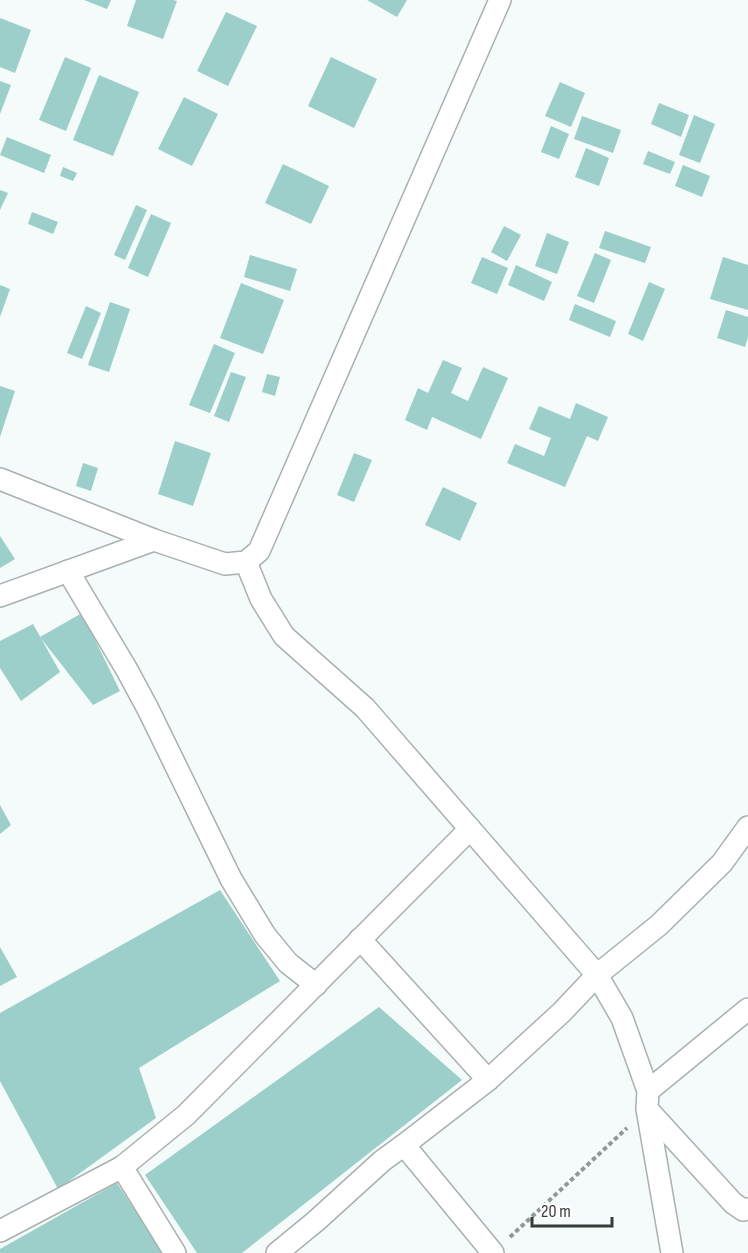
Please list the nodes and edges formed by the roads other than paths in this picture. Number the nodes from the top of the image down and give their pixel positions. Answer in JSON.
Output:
{"nodes":[{"id":1,"x":500,"y":0,"type":"edge"},
{"id":2,"x":0,"y":478,"type":"edge"},
{"id":3,"x":154,"y":540,"type":"junction"},
{"id":4,"x":246,"y":562,"type":"junction"},
{"id":5,"x":68,"y":571,"type":"junction"},
{"id":6,"x":0,"y":596,"type":"edge"},
{"id":7,"x":748,"y":827,"type":"edge"},
{"id":8,"x":470,"y":829,"type":"junction"},
{"id":9,"x":360,"y":939,"type":"junction"},
{"id":10,"x":597,"y":975,"type":"junction"},
{"id":11,"x":316,"y":985,"type":"junction"},
{"id":12,"x":748,"y":1009,"type":"edge"},
{"id":13,"x":488,"y":1080,"type":"junction"},
{"id":14,"x":648,"y":1100,"type":"junction"},
{"id":15,"x":404,"y":1145,"type":"junction"},
{"id":16,"x":122,"y":1167,"type":"junction"},
{"id":17,"x":748,"y":1209,"type":"edge"},
{"id":18,"x":0,"y":1231,"type":"edge"},
{"id":19,"x":175,"y":1253,"type":"edge"},
{"id":20,"x":277,"y":1253,"type":"edge"},
{"id":21,"x":493,"y":1253,"type":"edge"},
{"id":22,"x":672,"y":1253,"type":"edge"}],
"edges":[{"from":1,"to":4,"type":"street"},
{"from":2,"to":3,"type":"street"},
{"from":3,"to":4,"type":"street"},
{"from":3,"to":5,"type":"street"},
{"from":4,"to":8,"type":"street"},
{"from":5,"to":6,"type":"street"},
{"from":5,"to":11,"type":"street"},
{"from":7,"to":10,"type":"street"},
{"from":8,"to":9,"type":"street"},
{"from":8,"to":10,"type":"street"},
{"from":9,"to":11,"type":"street"},
{"from":9,"to":13,"type":"street"},
{"from":10,"to":13,"type":"street"},
{"from":10,"to":14,"type":"street"},
{"from":11,"to":16,"type":"street"},
{"from":12,"to":14,"type":"street"},
{"from":13,"to":15,"type":"street"},
{"from":14,"to":17,"type":"street"},
{"from":14,"to":22,"type":"street"},
{"from":15,"to":20,"type":"street"},
{"from":15,"to":21,"type":"street"},
{"from":16,"to":18,"type":"street"},
{"from":16,"to":19,"type":"street"}]}
